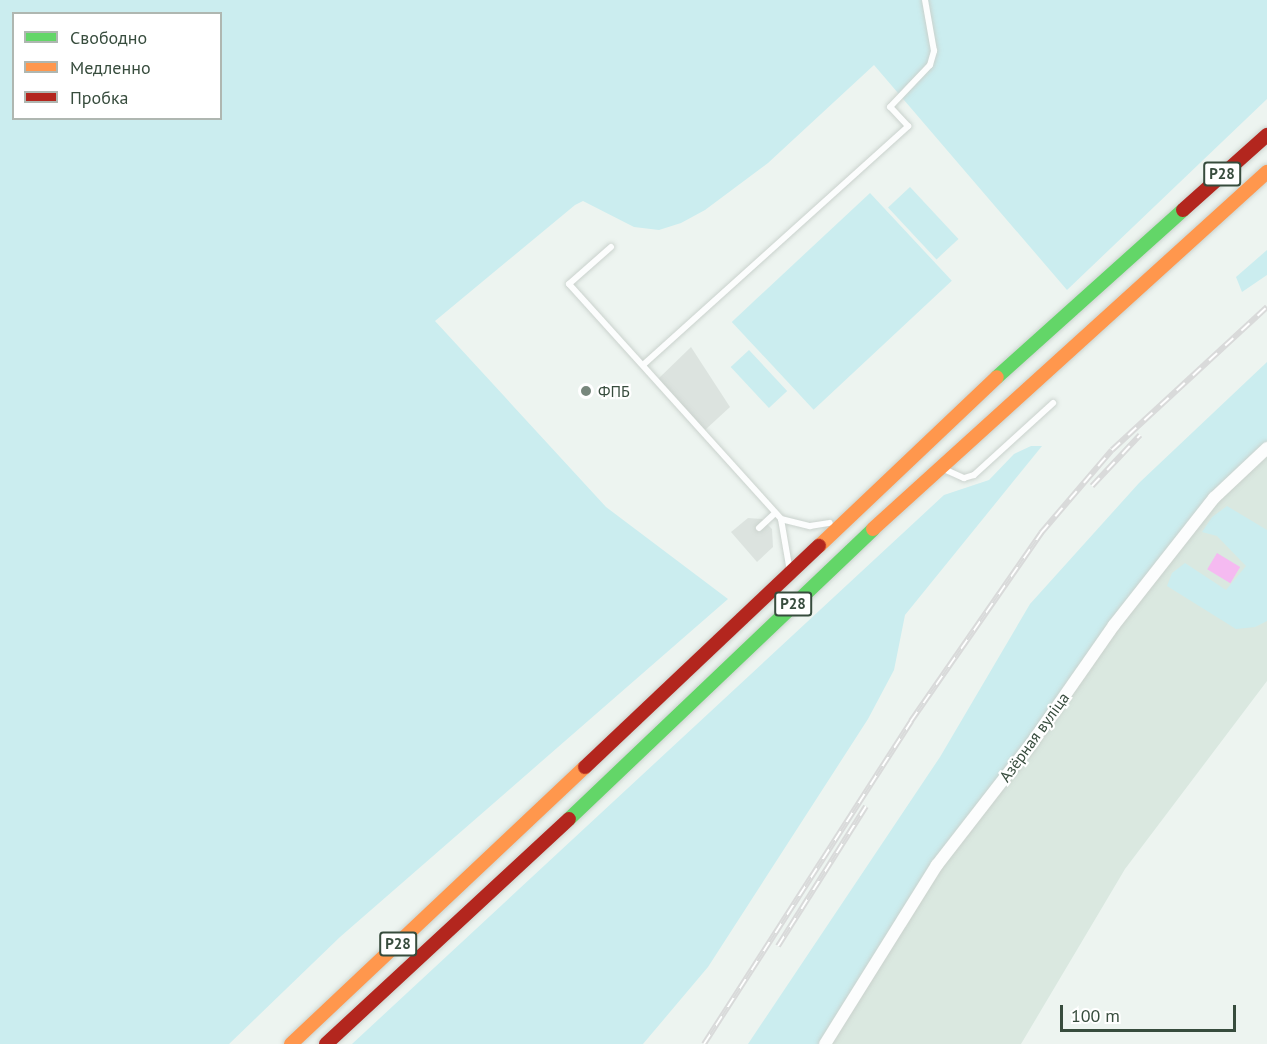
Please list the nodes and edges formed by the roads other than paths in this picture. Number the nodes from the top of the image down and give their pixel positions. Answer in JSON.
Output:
{"nodes":[{"id":1,"x":925,"y":0,"type":"edge"},
{"id":2,"x":1267,"y":135,"type":"edge"},
{"id":3,"x":1267,"y":172,"type":"edge"},
{"id":4,"x":610,"y":247,"type":"dead end"},
{"id":5,"x":643,"y":365,"type":"junction"},
{"id":6,"x":1053,"y":403,"type":"dead end"},
{"id":7,"x":1267,"y":448,"type":"edge"},
{"id":8,"x":939,"y":468,"type":"junction"},
{"id":9,"x":775,"y":513,"type":"junction"},
{"id":10,"x":781,"y":519,"type":"junction"},
{"id":11,"x":846,"y":520,"type":"junction"},
{"id":12,"x":759,"y":528,"type":"dead end"},
{"id":13,"x":789,"y":574,"type":"junction"},
{"id":14,"x":291,"y":1044,"type":"edge"},
{"id":15,"x":326,"y":1044,"type":"edge"},
{"id":16,"x":825,"y":1044,"type":"edge"}],
"edges":[{"from":1,"to":5,"type":"lane"},
{"from":2,"to":11,"type":"highway","number":"Р28"},
{"from":3,"to":8,"type":"highway","number":"Р28"},
{"from":4,"to":5,"type":"lane"},
{"from":5,"to":9,"type":"lane"},
{"from":6,"to":8,"type":"lane"},
{"from":7,"to":16,"type":"street","name":"Азёрная вуліца"},
{"from":8,"to":15,"type":"highway","number":"Р28"},
{"from":9,"to":10,"type":"lane"},
{"from":9,"to":12,"type":"lane"},
{"from":10,"to":11,"type":"lane"},
{"from":10,"to":13,"type":"lane"},
{"from":11,"to":13,"type":"highway","number":"Р28"},
{"from":13,"to":14,"type":"highway","number":"Р28"}]}
